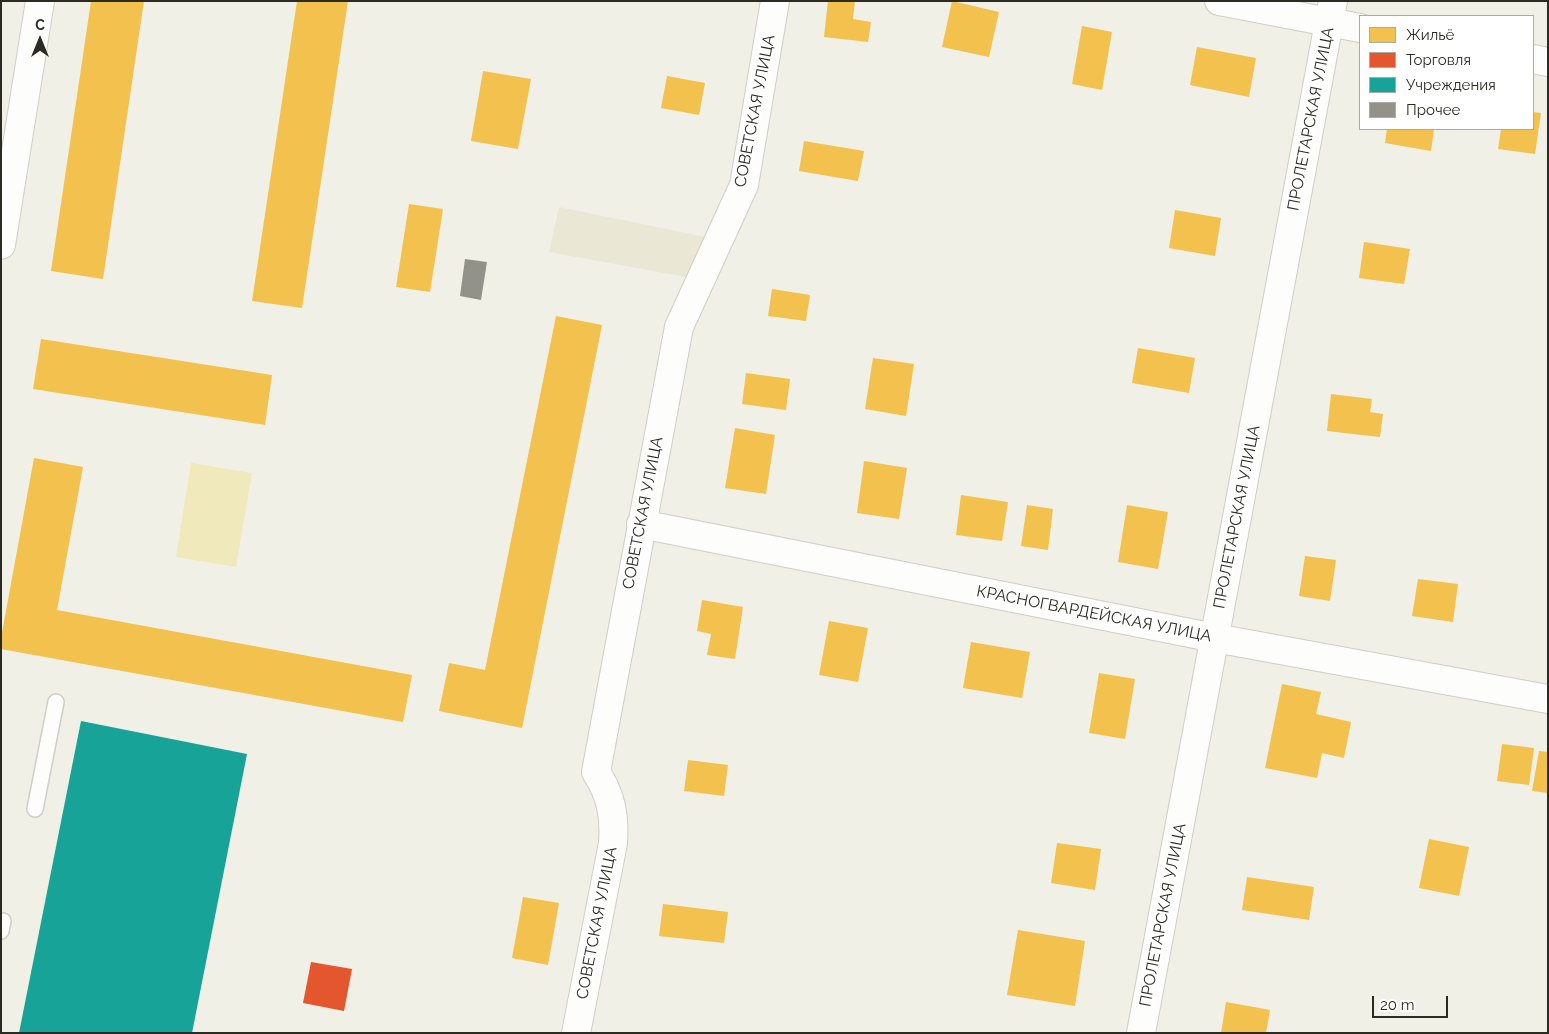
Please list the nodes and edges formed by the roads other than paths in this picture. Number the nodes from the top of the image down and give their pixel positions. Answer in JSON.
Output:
{"nodes":[{"id":1,"x":40,"y":1,"type":"edge"},
{"id":2,"x":775,"y":1,"type":"edge"},
{"id":3,"x":1219,"y":1,"type":"edge"},
{"id":4,"x":1331,"y":12,"type":"edge"},
{"id":5,"x":1359,"y":27,"type":"edge"},
{"id":6,"x":1534,"y":59,"type":"edge"},
{"id":7,"x":1548,"y":62,"type":"edge"},
{"id":8,"x":1,"y":244,"type":"edge"},
{"id":9,"x":641,"y":524,"type":"junction"},
{"id":10,"x":1215,"y":638,"type":"junction"},
{"id":11,"x":1548,"y":699,"type":"edge"},
{"id":12,"x":56,"y":702,"type":"dead end"},
{"id":13,"x":35,"y":809,"type":"dead end"},
{"id":14,"x":576,"y":1033,"type":"edge"},
{"id":15,"x":1141,"y":1033,"type":"edge"}],
"edges":[{"from":1,"to":8,"type":"street"},
{"from":2,"to":9,"type":"street","name":"СОВЕТСКАЯ УЛИЦА"},
{"from":3,"to":4,"type":"street"},
{"from":4,"to":5,"type":"street"},
{"from":4,"to":10,"type":"street","name":"ПРОЛЕТАРСКАЯ УЛИЦА"},
{"from":6,"to":7,"type":"street"},
{"from":9,"to":10,"type":"street","name":"КРАСНОГВАРДЕЙСКАЯ УЛИЦА"},
{"from":9,"to":14,"type":"street","name":"СОВЕТСКАЯ УЛИЦА"},
{"from":10,"to":11,"type":"street","name":"КРАСНОГВАРДЕЙСКАЯ УЛИЦА"},
{"from":10,"to":15,"type":"street","name":"ПРОЛЕТАРСКАЯ УЛИЦА"},
{"from":12,"to":13,"type":"lane"}]}
